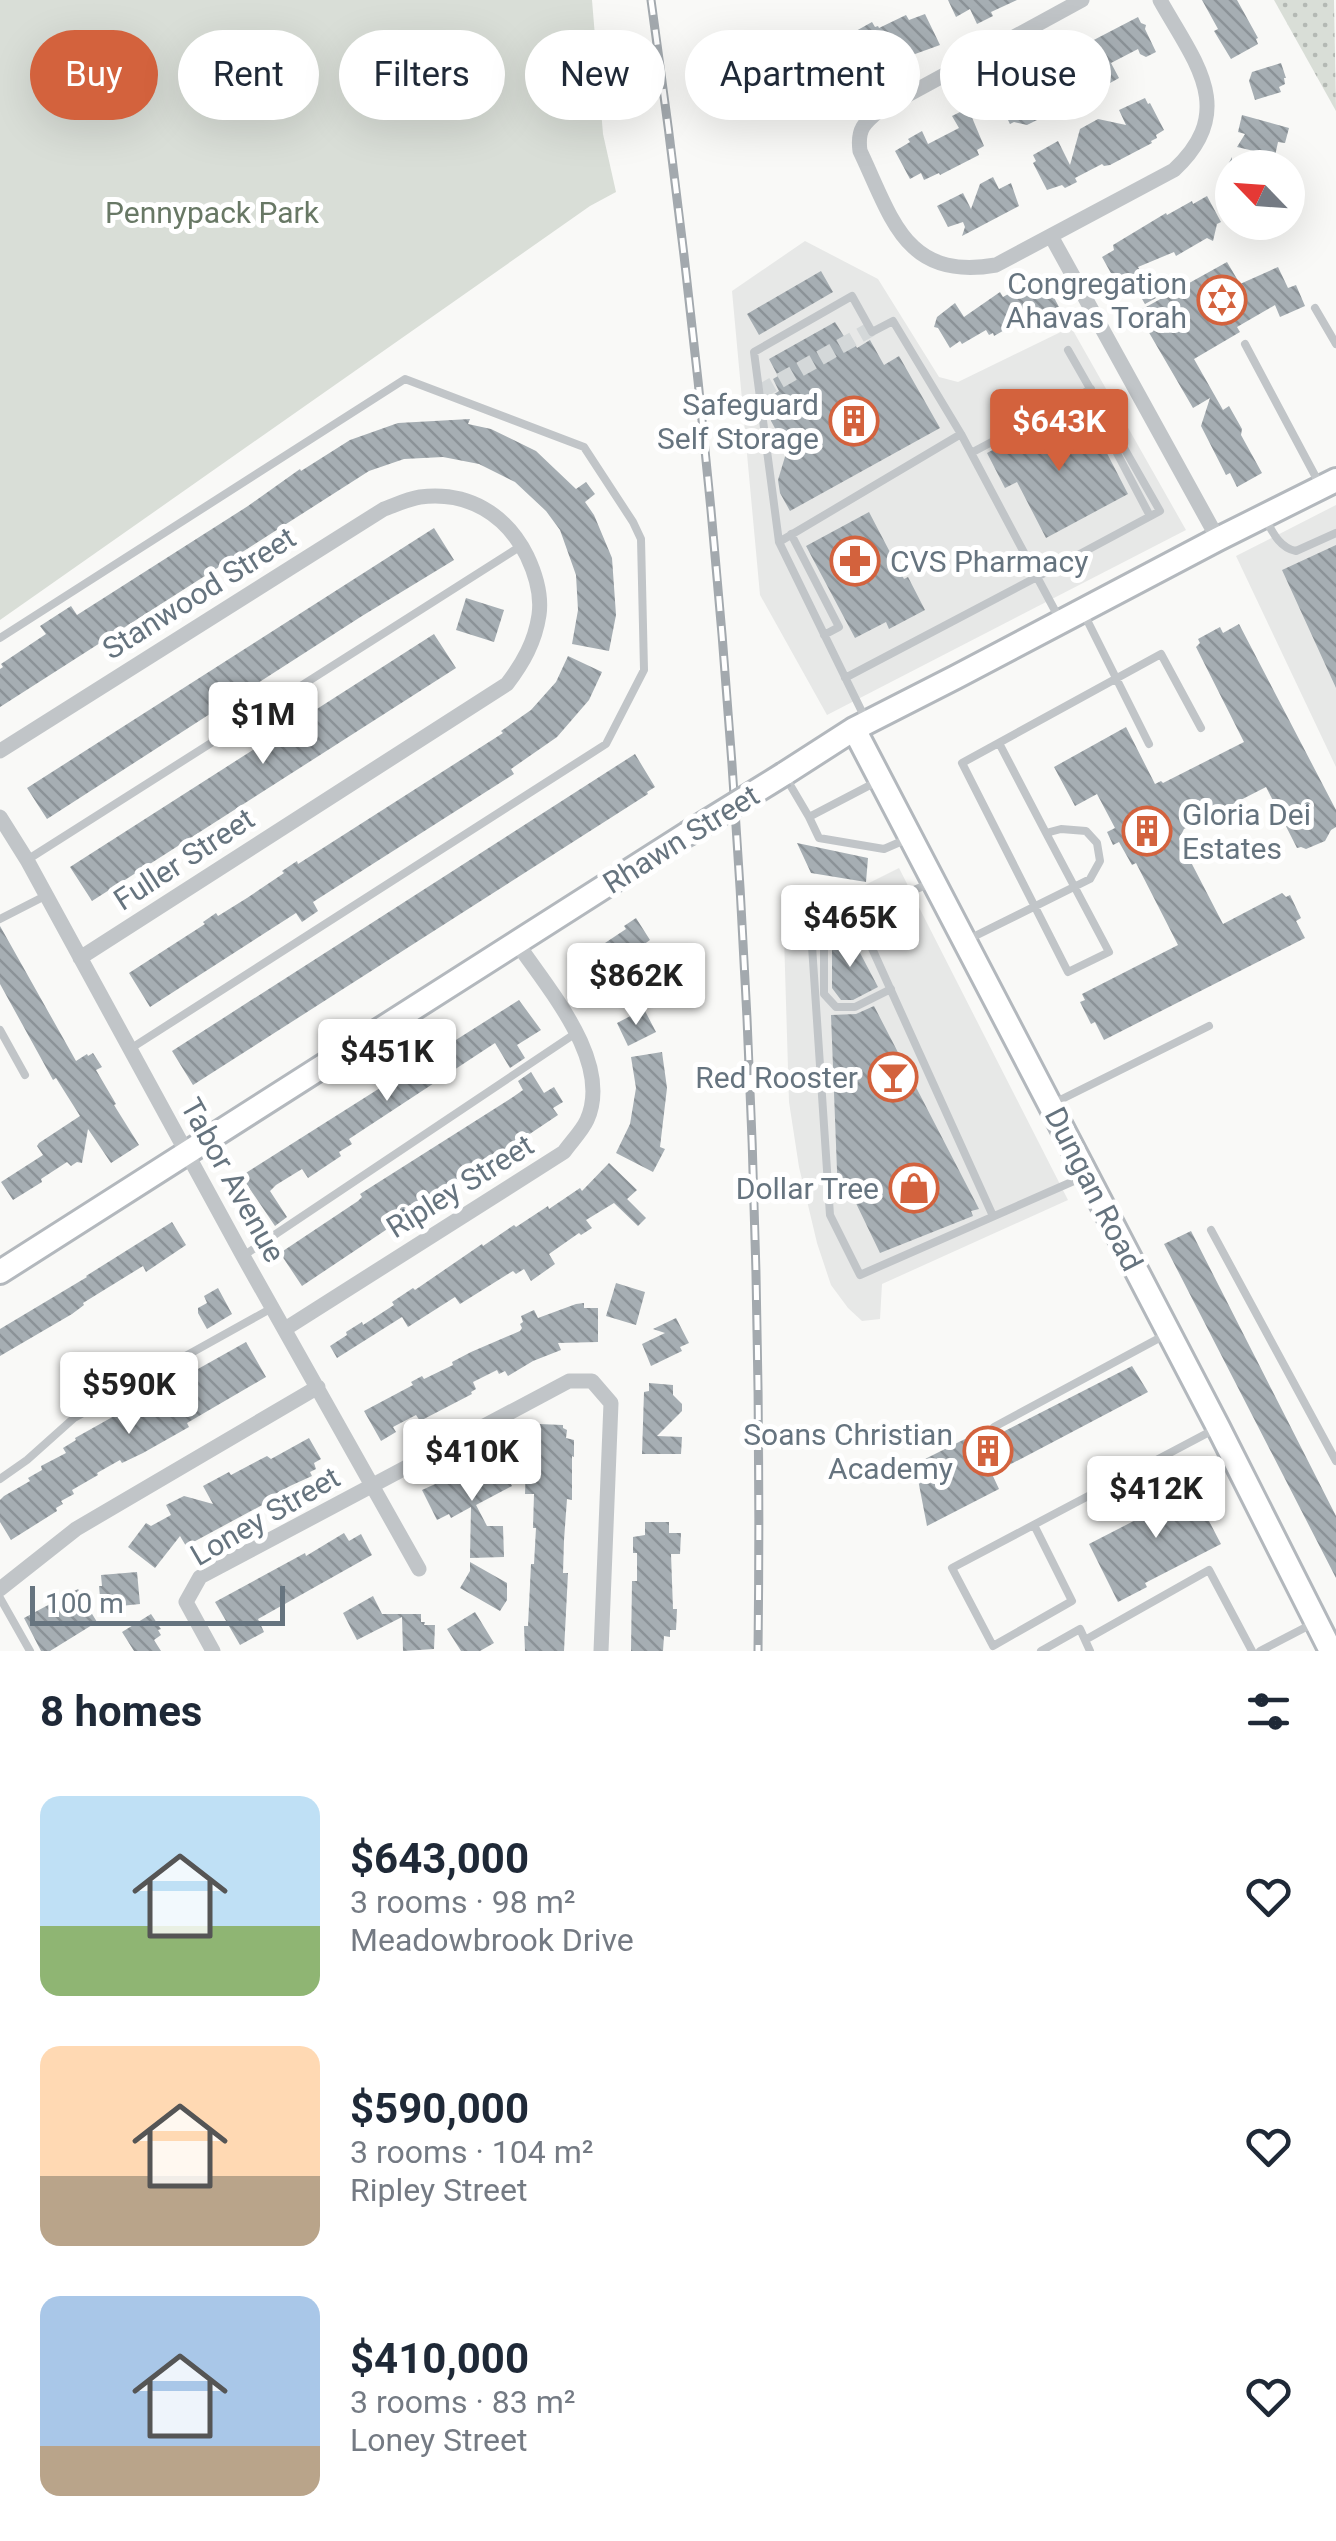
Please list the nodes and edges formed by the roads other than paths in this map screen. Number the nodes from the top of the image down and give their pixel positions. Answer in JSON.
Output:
{"nodes":[{"id":1,"x":1082,"y":0,"type":"edge"},
{"id":2,"x":1160,"y":0,"type":"edge"},
{"id":3,"x":1051,"y":236,"type":"junction"},
{"id":4,"x":1315,"y":308,"type":"dead end"},
{"id":5,"x":1245,"y":344,"type":"dead end"},
{"id":6,"x":1336,"y":344,"type":"edge"},
{"id":7,"x":1068,"y":350,"type":"dead end"},
{"id":8,"x":1090,"y":389,"type":"junction"},
{"id":9,"x":1115,"y":432,"type":"junction"},
{"id":10,"x":961,"y":434,"type":"junction"},
{"id":11,"x":971,"y":453,"type":"junction"},
{"id":12,"x":1328,"y":484,"type":"edge"},
{"id":13,"x":435,"y":498,"type":"joint"},
{"id":14,"x":1150,"y":516,"type":"junction"},
{"id":15,"x":1264,"y":516,"type":"junction"},
{"id":16,"x":1336,"y":533,"type":"edge"},
{"id":17,"x":792,"y":534,"type":"junction"},
{"id":18,"x":1218,"y":538,"type":"junction"},
{"id":19,"x":779,"y":542,"type":"junction"},
{"id":20,"x":521,"y":546,"type":"junction"},
{"id":21,"x":1037,"y":577,"type":"junction"},
{"id":22,"x":1082,"y":610,"type":"junction"},
{"id":23,"x":1060,"y":620,"type":"junction"},
{"id":24,"x":824,"y":635,"type":"junction"},
{"id":25,"x":0,"y":638,"type":"edge"},
{"id":26,"x":846,"y":678,"type":"junction"},
{"id":27,"x":1116,"y":678,"type":"junction"},
{"id":28,"x":861,"y":726,"type":"junction"},
{"id":29,"x":1200,"y":728,"type":"dead end"},
{"id":30,"x":999,"y":743,"type":"junction"},
{"id":31,"x":1149,"y":744,"type":"dead end"},
{"id":32,"x":0,"y":751,"type":"edge"},
{"id":33,"x":784,"y":774,"type":"junction"},
{"id":34,"x":880,"y":780,"type":"junction"},
{"id":35,"x":0,"y":817,"type":"edge"},
{"id":36,"x":809,"y":818,"type":"junction"},
{"id":37,"x":1046,"y":834,"type":"junction"},
{"id":38,"x":911,"y":838,"type":"junction"},
{"id":39,"x":27,"y":860,"type":"junction"},
{"id":40,"x":934,"y":882,"type":"junction"},
{"id":41,"x":1074,"y":888,"type":"junction"},
{"id":42,"x":45,"y":896,"type":"junction"},
{"id":43,"x":1034,"y":907,"type":"junction"},
{"id":44,"x":858,"y":917,"type":"junction"},
{"id":45,"x":0,"y":919,"type":"edge"},
{"id":46,"x":965,"y":941,"type":"junction"},
{"id":47,"x":517,"y":944,"type":"junction"},
{"id":48,"x":80,"y":958,"type":"junction"},
{"id":49,"x":891,"y":990,"type":"junction"},
{"id":50,"x":1209,"y":1026,"type":"dead end"},
{"id":51,"x":0,"y":1030,"type":"edge"},
{"id":52,"x":576,"y":1032,"type":"junction"},
{"id":53,"x":130,"y":1049,"type":"junction"},
{"id":54,"x":26,"y":1075,"type":"dead end"},
{"id":55,"x":1050,"y":1104,"type":"junction"},
{"id":56,"x":187,"y":1153,"type":"junction"},
{"id":57,"x":1087,"y":1176,"type":"junction"},
{"id":58,"x":993,"y":1216,"type":"junction"},
{"id":59,"x":1211,"y":1230,"type":"dead end"},
{"id":60,"x":243,"y":1256,"type":"junction"},
{"id":61,"x":0,"y":1272,"type":"edge"},
{"id":62,"x":272,"y":1308,"type":"junction"},
{"id":63,"x":285,"y":1329,"type":"junction"},
{"id":64,"x":1168,"y":1332,"type":"junction"},
{"id":65,"x":318,"y":1387,"type":"junction"},
{"id":66,"x":994,"y":1427,"type":"dead end"},
{"id":67,"x":1218,"y":1427,"type":"junction"},
{"id":68,"x":1336,"y":1462,"type":"edge"},
{"id":69,"x":0,"y":1479,"type":"edge"},
{"id":70,"x":374,"y":1486,"type":"junction"},
{"id":71,"x":1034,"y":1524,"type":"junction"},
{"id":72,"x":419,"y":1569,"type":"dead end"},
{"id":73,"x":0,"y":1589,"type":"edge"},
{"id":74,"x":0,"y":1598,"type":"edge"},
{"id":75,"x":1327,"y":1634,"type":"edge"},
{"id":76,"x":1085,"y":1640,"type":"junction"},
{"id":77,"x":30,"y":1651,"type":"edge"},
{"id":78,"x":213,"y":1651,"type":"edge"},
{"id":79,"x":602,"y":1651,"type":"edge"},
{"id":80,"x":1041,"y":1651,"type":"edge"},
{"id":81,"x":1090,"y":1651,"type":"edge"},
{"id":82,"x":1252,"y":1651,"type":"edge"},
{"id":83,"x":1260,"y":1651,"type":"edge"}],
"edges":[{"from":1,"to":3,"type":"street"},
{"from":2,"to":3,"type":"street"},
{"from":3,"to":18,"type":"street"},
{"from":4,"to":6,"type":"lane"},
{"from":5,"to":12,"type":"lane"},
{"from":7,"to":8,"type":"lane"},
{"from":8,"to":9,"type":"lane"},
{"from":8,"to":11,"type":"lane"},
{"from":9,"to":14,"type":"lane"},
{"from":9,"to":14,"type":"lane"},
{"from":10,"to":11,"type":"lane"},
{"from":10,"to":17,"type":"lane"},
{"from":10,"to":19,"type":"lane"},
{"from":11,"to":21,"type":"lane"},
{"from":12,"to":15,"type":"main road","name":"Rhawn Street"},
{"from":13,"to":20,"type":"street","name":"Fuller Street"},
{"from":13,"to":32,"type":"street","name":"Stanwood Street"},
{"from":14,"to":21,"type":"lane"},
{"from":15,"to":16,"type":"lane"},
{"from":15,"to":18,"type":"main road","name":"Rhawn Street"},
{"from":17,"to":19,"type":"lane"},
{"from":17,"to":24,"type":"lane"},
{"from":18,"to":22,"type":"main road","name":"Rhawn Street"},
{"from":19,"to":24,"type":"lane"},
{"from":20,"to":39,"type":"lane"},
{"from":20,"to":48,"type":"street","name":"Fuller Street"},
{"from":21,"to":23,"type":"lane"},
{"from":21,"to":26,"type":"lane"},
{"from":22,"to":23,"type":"main road","name":"Rhawn Street"},
{"from":22,"to":27,"type":"lane"},
{"from":23,"to":28,"type":"main road","name":"Rhawn Street"},
{"from":24,"to":26,"type":"lane"},
{"from":25,"to":53,"type":"lane"},
{"from":26,"to":28,"type":"lane"},
{"from":27,"to":29,"type":"lane"},
{"from":27,"to":30,"type":"lane"},
{"from":27,"to":31,"type":"lane"},
{"from":28,"to":33,"type":"main road","name":"Rhawn Street"},
{"from":28,"to":34,"type":"main road","name":"Dungan Road"},
{"from":30,"to":37,"type":"lane"},
{"from":30,"to":43,"type":"lane"},
{"from":33,"to":36,"type":"lane"},
{"from":33,"to":47,"type":"main road","name":"Rhawn Street","bridge":true},
{"from":34,"to":36,"type":"lane"},
{"from":34,"to":38,"type":"main road","name":"Dungan Road"},
{"from":35,"to":39,"type":"street","name":"Tabor Avenue"},
{"from":36,"to":38,"type":"lane"},
{"from":37,"to":41,"type":"lane"},
{"from":37,"to":41,"type":"lane"},
{"from":38,"to":40,"type":"main road","name":"Dungan Road"},
{"from":39,"to":42,"type":"street","name":"Tabor Avenue"},
{"from":40,"to":44,"type":"lane"},
{"from":40,"to":46,"type":"main road","name":"Dungan Road"},
{"from":41,"to":43,"type":"lane"},
{"from":41,"to":43,"type":"lane"},
{"from":42,"to":45,"type":"lane"},
{"from":42,"to":48,"type":"street","name":"Tabor Avenue"},
{"from":43,"to":46,"type":"lane"},
{"from":44,"to":49,"type":"lane"},
{"from":44,"to":49,"type":"lane"},
{"from":44,"to":58,"type":"lane"},
{"from":46,"to":55,"type":"main road","name":"Dungan Road"},
{"from":47,"to":52,"type":"street","name":"Ripley Street"},
{"from":47,"to":56,"type":"main road","name":"Rhawn Street"},
{"from":48,"to":53,"type":"street","name":"Tabor Avenue"},
{"from":49,"to":58,"type":"lane"},
{"from":50,"to":55,"type":"lane"},
{"from":51,"to":54,"type":"lane"},
{"from":52,"to":60,"type":"lane"},
{"from":52,"to":63,"type":"street","name":"Ripley Street"},
{"from":53,"to":56,"type":"street","name":"Tabor Avenue"},
{"from":55,"to":57,"type":"main road","name":"Dungan Road"},
{"from":56,"to":60,"type":"street","name":"Tabor Avenue"},
{"from":56,"to":61,"type":"main road","name":"Rhawn Street"},
{"from":57,"to":58,"type":"lane"},
{"from":57,"to":64,"type":"main road","name":"Dungan Road"},
{"from":59,"to":68,"type":"lane"},
{"from":60,"to":62,"type":"street","name":"Tabor Avenue"},
{"from":62,"to":63,"type":"street","name":"Tabor Avenue"},
{"from":62,"to":69,"type":"lane"},
{"from":63,"to":65,"type":"street","name":"Tabor Avenue"},
{"from":64,"to":66,"type":"lane"},
{"from":64,"to":67,"type":"main road","name":"Dungan Road"},
{"from":65,"to":70,"type":"street","name":"Tabor Avenue"},
{"from":65,"to":73,"type":"street"},
{"from":67,"to":71,"type":"lane"},
{"from":67,"to":75,"type":"main road","name":"Dungan Road"},
{"from":70,"to":72,"type":"street","name":"Tabor Avenue"},
{"from":70,"to":78,"type":"street","name":"Loney Street"},
{"from":70,"to":79,"type":"street","name":"Loney Street"},
{"from":71,"to":71,"type":"lane"},
{"from":74,"to":77,"type":"lane"},
{"from":75,"to":83,"type":"lane"},
{"from":76,"to":80,"type":"lane"},
{"from":76,"to":81,"type":"lane"},
{"from":76,"to":82,"type":"lane"}]}
